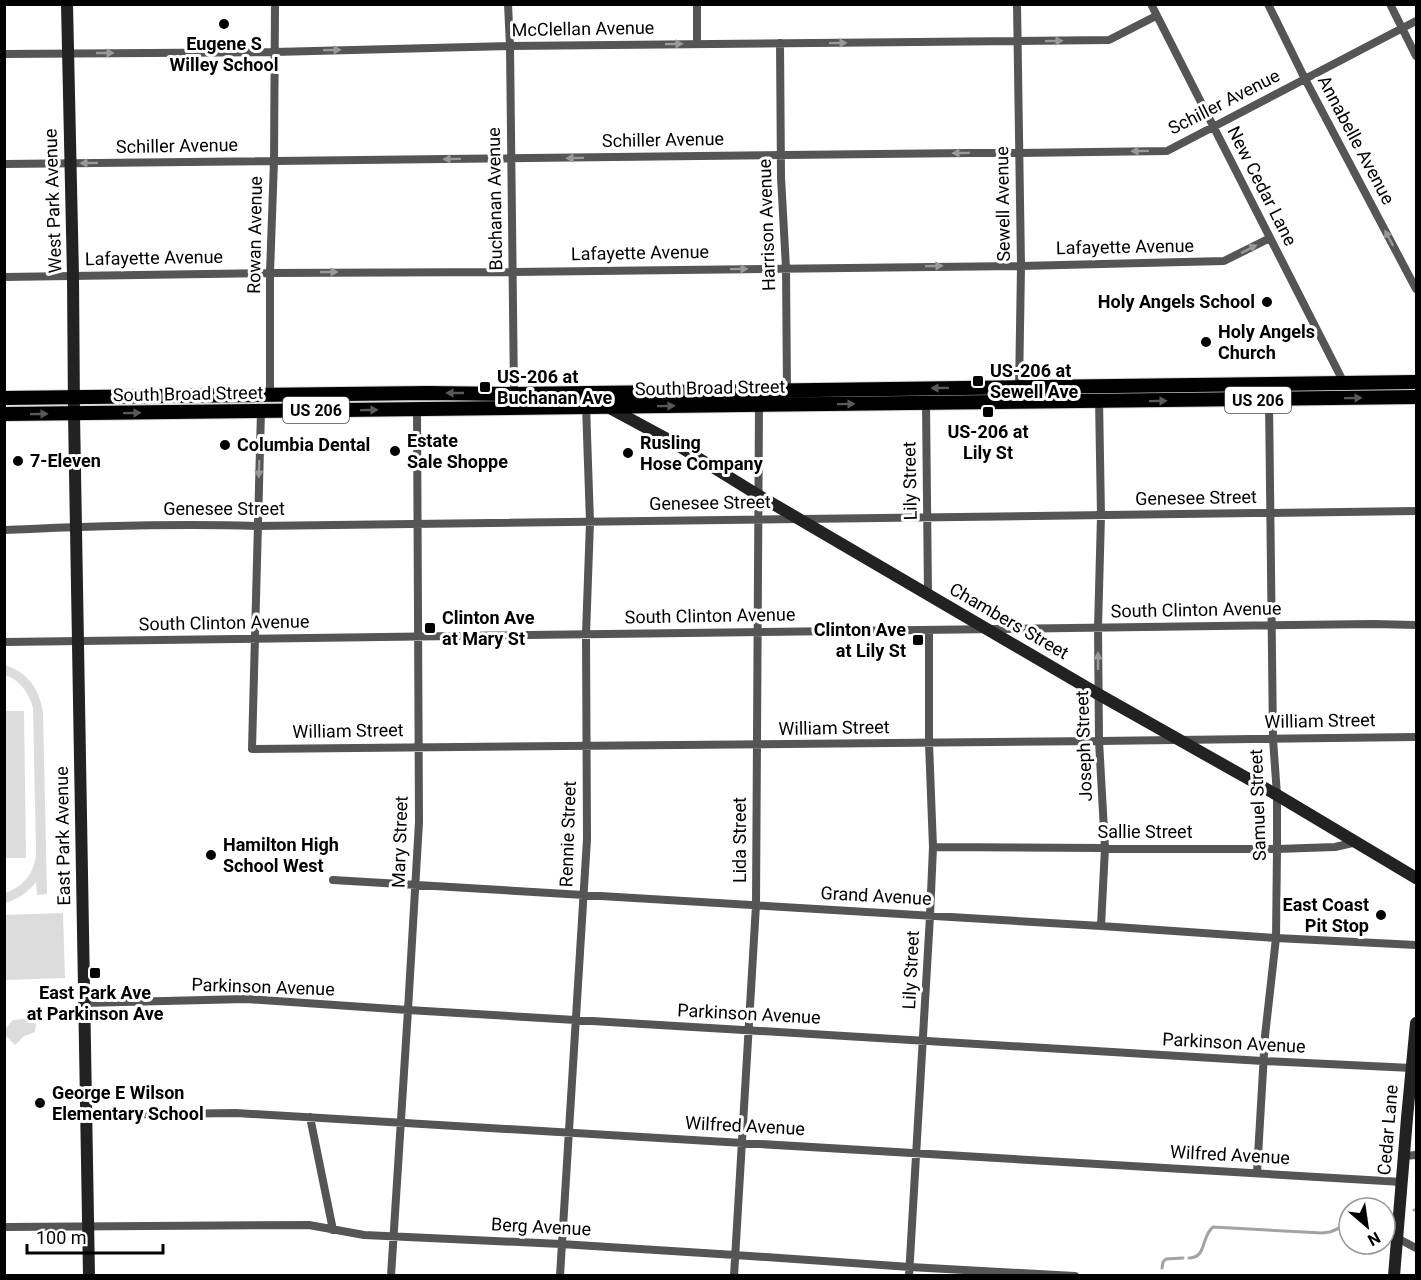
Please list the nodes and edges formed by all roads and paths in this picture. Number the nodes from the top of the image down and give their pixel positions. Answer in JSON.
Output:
{"nodes":[{"id":1,"x":67,"y":4,"type":"edge"},
{"id":2,"x":276,"y":4,"type":"edge"},
{"id":3,"x":508,"y":4,"type":"edge"},
{"id":4,"x":697,"y":4,"type":"edge"},
{"id":5,"x":1017,"y":4,"type":"edge"},
{"id":6,"x":1150,"y":4,"type":"edge"},
{"id":7,"x":1268,"y":4,"type":"edge"},
{"id":8,"x":1390,"y":4,"type":"edge"},
{"id":9,"x":1156,"y":16,"type":"junction"},
{"id":10,"x":1416,"y":21,"type":"edge"},
{"id":11,"x":1402,"y":29,"type":"junction"},
{"id":12,"x":1017,"y":41,"type":"junction"},
{"id":13,"x":697,"y":44,"type":"junction"},
{"id":14,"x":780,"y":44,"type":"junction"},
{"id":15,"x":510,"y":46,"type":"junction"},
{"id":16,"x":274,"y":52,"type":"junction"},
{"id":17,"x":67,"y":53,"type":"junction"},
{"id":18,"x":4,"y":54,"type":"edge"},
{"id":19,"x":1416,"y":56,"type":"edge"},
{"id":20,"x":1305,"y":79,"type":"junction"},
{"id":21,"x":1213,"y":126,"type":"junction"},
{"id":22,"x":1019,"y":153,"type":"junction"},
{"id":23,"x":780,"y":155,"type":"junction"},
{"id":24,"x":511,"y":159,"type":"junction"},
{"id":25,"x":274,"y":161,"type":"junction"},
{"id":26,"x":70,"y":163,"type":"junction"},
{"id":27,"x":4,"y":164,"type":"edge"},
{"id":28,"x":1270,"y":238,"type":"junction"},
{"id":29,"x":1021,"y":266,"type":"junction"},
{"id":30,"x":786,"y":268,"type":"junction"},
{"id":31,"x":513,"y":272,"type":"junction"},
{"id":32,"x":270,"y":273,"type":"junction"},
{"id":33,"x":73,"y":276,"type":"junction"},
{"id":34,"x":4,"y":277,"type":"edge"},
{"id":35,"x":1416,"y":289,"type":"edge"},
{"id":36,"x":1416,"y":382,"type":"edge"},
{"id":37,"x":1344,"y":383,"type":"junction"},
{"id":38,"x":1099,"y":386,"type":"junction"},
{"id":39,"x":1019,"y":387,"type":"junction"},
{"id":40,"x":787,"y":390,"type":"junction"},
{"id":41,"x":585,"y":392,"type":"junction"},
{"id":42,"x":558,"y":393,"type":"junction"},
{"id":43,"x":514,"y":394,"type":"junction"},
{"id":44,"x":270,"y":395,"type":"junction"},
{"id":45,"x":74,"y":397,"type":"junction"},
{"id":46,"x":4,"y":398,"type":"edge"},
{"id":47,"x":1416,"y":398,"type":"edge"},
{"id":48,"x":1269,"y":400,"type":"junction"},
{"id":49,"x":1099,"y":402,"type":"junction"},
{"id":50,"x":1019,"y":403,"type":"junction"},
{"id":51,"x":926,"y":404,"type":"junction"},
{"id":52,"x":759,"y":405,"type":"junction"},
{"id":53,"x":788,"y":405,"type":"junction"},
{"id":54,"x":558,"y":407,"type":"junction"},
{"id":55,"x":586,"y":407,"type":"junction"},
{"id":56,"x":608,"y":407,"type":"junction"},
{"id":57,"x":417,"y":409,"type":"junction"},
{"id":58,"x":261,"y":411,"type":"junction"},
{"id":59,"x":4,"y":414,"type":"edge"},
{"id":60,"x":74,"y":414,"type":"junction"},
{"id":61,"x":758,"y":495,"type":"junction"},
{"id":62,"x":1416,"y":511,"type":"edge"},
{"id":63,"x":1270,"y":513,"type":"junction"},
{"id":64,"x":1101,"y":516,"type":"junction"},
{"id":65,"x":927,"y":518,"type":"junction"},
{"id":66,"x":758,"y":519,"type":"junction"},
{"id":67,"x":799,"y":519,"type":"junction"},
{"id":68,"x":590,"y":522,"type":"junction"},
{"id":69,"x":418,"y":523,"type":"junction"},
{"id":70,"x":257,"y":526,"type":"junction"},
{"id":71,"x":77,"y":527,"type":"junction"},
{"id":72,"x":4,"y":530,"type":"edge"},
{"id":73,"x":928,"y":594,"type":"junction"},
{"id":74,"x":1416,"y":625,"type":"edge"},
{"id":75,"x":1272,"y":626,"type":"junction"},
{"id":76,"x":1098,"y":628,"type":"junction"},
{"id":77,"x":929,"y":630,"type":"junction"},
{"id":78,"x":988,"y":630,"type":"junction"},
{"id":79,"x":758,"y":632,"type":"junction"},
{"id":80,"x":586,"y":634,"type":"junction"},
{"id":81,"x":418,"y":636,"type":"junction"},
{"id":82,"x":255,"y":639,"type":"junction"},
{"id":83,"x":79,"y":641,"type":"junction"},
{"id":84,"x":4,"y":642,"type":"edge"},
{"id":85,"x":1098,"y":694,"type":"junction"},
{"id":86,"x":1416,"y":737,"type":"edge"},
{"id":87,"x":1273,"y":739,"type":"junction"},
{"id":88,"x":1179,"y":740,"type":"junction"},
{"id":89,"x":1099,"y":741,"type":"junction"},
{"id":90,"x":929,"y":743,"type":"junction"},
{"id":91,"x":757,"y":745,"type":"junction"},
{"id":92,"x":586,"y":746,"type":"junction"},
{"id":93,"x":418,"y":747,"type":"junction"},
{"id":94,"x":1277,"y":795,"type":"junction"},
{"id":95,"x":1357,"y":842,"type":"junction"},
{"id":96,"x":933,"y":847,"type":"junction"},
{"id":97,"x":1105,"y":848,"type":"junction"},
{"id":98,"x":1277,"y":849,"type":"junction"},
{"id":99,"x":1416,"y":878,"type":"edge"},
{"id":100,"x":333,"y":880,"type":"dead end"},
{"id":101,"x":415,"y":885,"type":"junction"},
{"id":102,"x":583,"y":895,"type":"junction"},
{"id":103,"x":756,"y":905,"type":"junction"},
{"id":104,"x":930,"y":916,"type":"junction"},
{"id":105,"x":1101,"y":926,"type":"junction"},
{"id":106,"x":1276,"y":938,"type":"junction"},
{"id":107,"x":1416,"y":945,"type":"edge"},
{"id":108,"x":83,"y":1003,"type":"junction"},
{"id":109,"x":408,"y":1010,"type":"junction"},
{"id":110,"x":575,"y":1019,"type":"junction"},
{"id":111,"x":1416,"y":1023,"type":"edge"},
{"id":112,"x":749,"y":1030,"type":"junction"},
{"id":113,"x":923,"y":1041,"type":"junction"},
{"id":114,"x":1263,"y":1061,"type":"junction"},
{"id":115,"x":1412,"y":1068,"type":"junction"},
{"id":116,"x":85,"y":1114,"type":"junction"},
{"id":117,"x":310,"y":1117,"type":"junction"},
{"id":118,"x":401,"y":1123,"type":"junction"},
{"id":119,"x":568,"y":1132,"type":"junction"},
{"id":120,"x":742,"y":1143,"type":"junction"},
{"id":121,"x":917,"y":1154,"type":"junction"},
{"id":122,"x":1410,"y":1156,"type":"edge"},
{"id":123,"x":1257,"y":1173,"type":"junction"},
{"id":124,"x":1402,"y":1182,"type":"junction"},
{"id":125,"x":87,"y":1226,"type":"junction"},
{"id":126,"x":4,"y":1227,"type":"edge"},
{"id":127,"x":333,"y":1230,"type":"junction"},
{"id":128,"x":393,"y":1236,"type":"junction"},
{"id":129,"x":1397,"y":1238,"type":"joint"},
{"id":130,"x":561,"y":1244,"type":"junction"},
{"id":131,"x":1416,"y":1248,"type":"edge"},
{"id":132,"x":735,"y":1255,"type":"junction"},
{"id":133,"x":1396,"y":1256,"type":"edge"},
{"id":134,"x":909,"y":1271,"type":"edge"},
{"id":135,"x":89,"y":1275,"type":"edge"},
{"id":136,"x":391,"y":1275,"type":"edge"},
{"id":137,"x":560,"y":1275,"type":"edge"},
{"id":138,"x":734,"y":1275,"type":"edge"},
{"id":139,"x":1076,"y":1275,"type":"edge"},
{"id":140,"x":1394,"y":1275,"type":"edge"}],
"edges":[{"from":1,"to":17,"type":"street","name":"West Park Avenue"},
{"from":2,"to":16,"type":"street","name":"Rowan Avenue"},
{"from":3,"to":15,"type":"street","name":"Buchanan Avenue"},
{"from":4,"to":13,"type":"street"},
{"from":5,"to":12,"type":"street","name":"Sewell Avenue"},
{"from":6,"to":9,"type":"street","name":"New Cedar Lane"},
{"from":7,"to":20,"type":"street","name":"Annabelle Avenue"},
{"from":8,"to":11,"type":"street"},
{"from":12,"to":9,"type":"street","name":"McClellan Avenue","one_way":true},
{"from":9,"to":21,"type":"street","name":"New Cedar Lane"},
{"from":10,"to":11,"type":"street","name":"Schiller Avenue"},
{"from":11,"to":19,"type":"street"},
{"from":11,"to":20,"type":"street","name":"Schiller Avenue"},
{"from":14,"to":12,"type":"street","name":"McClellan Avenue","one_way":true},
{"from":12,"to":22,"type":"street","name":"Sewell Avenue"},
{"from":13,"to":14,"type":"street","name":"McClellan Avenue"},
{"from":15,"to":13,"type":"street","name":"McClellan Avenue","one_way":true},
{"from":14,"to":23,"type":"street","name":"Harrison Avenue"},
{"from":16,"to":15,"type":"street","name":"McClellan Avenue","one_way":true},
{"from":15,"to":24,"type":"street","name":"Buchanan Avenue"},
{"from":17,"to":16,"type":"street","name":"McClellan Avenue","one_way":true},
{"from":16,"to":25,"type":"street","name":"Rowan Avenue"},
{"from":17,"to":18,"type":"street","name":"McClellan Avenue"},
{"from":17,"to":26,"type":"street","name":"West Park Avenue"},
{"from":20,"to":21,"type":"street","name":"Schiller Avenue"},
{"from":35,"to":20,"type":"street","name":"Annabelle Avenue","one_way":true},
{"from":21,"to":22,"type":"street","name":"Schiller Avenue","one_way":true},
{"from":21,"to":28,"type":"street","name":"New Cedar Lane"},
{"from":22,"to":23,"type":"street","name":"Schiller Avenue","one_way":true},
{"from":22,"to":29,"type":"street","name":"Sewell Avenue"},
{"from":23,"to":24,"type":"street","name":"Schiller Avenue","one_way":true},
{"from":23,"to":30,"type":"street","name":"Harrison Avenue"},
{"from":24,"to":25,"type":"street","name":"Schiller Avenue","one_way":true},
{"from":24,"to":31,"type":"street","name":"Buchanan Avenue"},
{"from":25,"to":26,"type":"street","name":"Schiller Avenue","one_way":true},
{"from":25,"to":32,"type":"street","name":"Rowan Avenue"},
{"from":26,"to":27,"type":"street","name":"Schiller Avenue"},
{"from":26,"to":33,"type":"street","name":"West Park Avenue"},
{"from":29,"to":28,"type":"street","name":"Lafayette Avenue","one_way":true},
{"from":28,"to":37,"type":"street","name":"New Cedar Lane"},
{"from":30,"to":29,"type":"street","name":"Lafayette Avenue","one_way":true},
{"from":29,"to":39,"type":"street","name":"Sewell Avenue"},
{"from":31,"to":30,"type":"street","name":"Lafayette Avenue","one_way":true},
{"from":30,"to":40,"type":"street","name":"Harrison Avenue"},
{"from":32,"to":31,"type":"street","name":"Lafayette Avenue","one_way":true},
{"from":31,"to":43,"type":"street","name":"Buchanan Avenue"},
{"from":32,"to":33,"type":"street","name":"Lafayette Avenue"},
{"from":32,"to":44,"type":"street","name":"Rowan Avenue"},
{"from":33,"to":34,"type":"street","name":"Lafayette Avenue"},
{"from":33,"to":45,"type":"street","name":"West Park Avenue"},
{"from":36,"to":37,"type":"main road","name":"South Broad Street","number":"US 206"},
{"from":37,"to":38,"type":"main road","name":"South Broad Street","number":"US 206"},
{"from":38,"to":39,"type":"main road","name":"South Broad Street","number":"US 206"},
{"from":38,"to":49,"type":"street","name":"Joseph Street"},
{"from":39,"to":40,"type":"main road","name":"South Broad Street","number":"US 206","one_way":true},
{"from":39,"to":50,"type":"street","name":"Sewell Avenue"},
{"from":40,"to":41,"type":"main road","name":"South Broad Street","number":"US 206"},
{"from":40,"to":53,"type":"street","name":"Harrison Avenue"},
{"from":41,"to":42,"type":"main road","name":"South Broad Street","number":"US 206"},
{"from":41,"to":55,"type":"street","name":"Rennie Street"},
{"from":41,"to":56,"type":"street","name":"Chambers Street"},
{"from":42,"to":43,"type":"main road","name":"South Broad Street","number":"US 206"},
{"from":42,"to":54,"type":"street"},
{"from":43,"to":44,"type":"main road","name":"South Broad Street","number":"US 206","one_way":true},
{"from":44,"to":45,"type":"main road","name":"South Broad Street","number":"US 206"},
{"from":45,"to":46,"type":"main road","name":"South Broad Street","number":"US 206"},
{"from":45,"to":60,"type":"street","name":"East Park Avenue"},
{"from":48,"to":47,"type":"main road","name":"South Broad Street","number":"US 206","one_way":true},
{"from":49,"to":48,"type":"main road","name":"South Broad Street","number":"US 206","one_way":true},
{"from":48,"to":63,"type":"street","name":"Samuel Street"},
{"from":49,"to":50,"type":"main road","name":"South Broad Street","number":"US 206"},
{"from":49,"to":64,"type":"street","name":"Joseph Street"},
{"from":50,"to":51,"type":"main road","name":"South Broad Street","number":"US 206"},
{"from":53,"to":51,"type":"main road","name":"South Broad Street","number":"US 206","one_way":true},
{"from":51,"to":65,"type":"street","name":"Lily Street"},
{"from":52,"to":53,"type":"main road","name":"South Broad Street","number":"US 206"},
{"from":56,"to":52,"type":"main road","name":"South Broad Street","number":"US 206","one_way":true},
{"from":52,"to":61,"type":"street","name":"Lida Street"},
{"from":54,"to":55,"type":"main road","name":"South Broad Street","number":"US 206"},
{"from":54,"to":57,"type":"main road","name":"South Broad Street","number":"US 206"},
{"from":55,"to":56,"type":"main road","name":"South Broad Street","number":"US 206"},
{"from":55,"to":68,"type":"street","name":"Rennie Street"},
{"from":56,"to":61,"type":"street","name":"Chambers Street"},
{"from":58,"to":57,"type":"main road","name":"South Broad Street","number":"US 206","one_way":true},
{"from":57,"to":69,"type":"street","name":"Mary Street"},
{"from":60,"to":58,"type":"main road","name":"South Broad Street","number":"US 206","one_way":true},
{"from":58,"to":70,"type":"street","one_way":true},
{"from":59,"to":60,"type":"main road","name":"South Broad Street","number":"US 206","one_way":true},
{"from":60,"to":71,"type":"street","name":"East Park Avenue"},
{"from":61,"to":66,"type":"street","name":"Lida Street"},
{"from":61,"to":67,"type":"street","name":"Chambers Street"},
{"from":62,"to":63,"type":"street","name":"Genesee Street"},
{"from":63,"to":64,"type":"street","name":"Genesee Street"},
{"from":63,"to":75,"type":"street","name":"Samuel Street"},
{"from":64,"to":65,"type":"street","name":"Genesee Street"},
{"from":64,"to":76,"type":"street","name":"Joseph Street"},
{"from":65,"to":67,"type":"street","name":"Genesee Street"},
{"from":65,"to":73,"type":"street","name":"Lily Street"},
{"from":66,"to":67,"type":"street","name":"Genesee Street"},
{"from":66,"to":68,"type":"street","name":"Genesee Street"},
{"from":66,"to":79,"type":"street","name":"Lida Street"},
{"from":67,"to":73,"type":"street","name":"Chambers Street"},
{"from":68,"to":69,"type":"street","name":"Genesee Street"},
{"from":68,"to":80,"type":"street","name":"Rennie Street"},
{"from":69,"to":70,"type":"street","name":"Genesee Street"},
{"from":69,"to":81,"type":"street","name":"Mary Street"},
{"from":70,"to":71,"type":"street","name":"Genesee Street"},
{"from":70,"to":82,"type":"street"},
{"from":71,"to":72,"type":"street","name":"Genesee Street"},
{"from":71,"to":83,"type":"street","name":"East Park Avenue"},
{"from":73,"to":78,"type":"street","name":"Chambers Street"},
{"from":74,"to":75,"type":"street","name":"South Clinton Avenue"},
{"from":75,"to":76,"type":"street","name":"South Clinton Avenue"},
{"from":75,"to":87,"type":"street","name":"Samuel Street"},
{"from":76,"to":78,"type":"street","name":"South Clinton Avenue"},
{"from":85,"to":76,"type":"street","name":"Joseph Street","one_way":true},
{"from":77,"to":78,"type":"street","name":"South Clinton Avenue"},
{"from":77,"to":79,"type":"street","name":"South Clinton Avenue"},
{"from":77,"to":90,"type":"street","name":"Lily Street"},
{"from":78,"to":85,"type":"street","name":"Chambers Street"},
{"from":79,"to":80,"type":"street","name":"South Clinton Avenue"},
{"from":79,"to":91,"type":"street","name":"Lida Street"},
{"from":80,"to":81,"type":"street","name":"South Clinton Avenue"},
{"from":80,"to":92,"type":"street","name":"Rennie Street"},
{"from":81,"to":82,"type":"street","name":"South Clinton Avenue"},
{"from":81,"to":93,"type":"street","name":"Mary Street"},
{"from":82,"to":83,"type":"street","name":"South Clinton Avenue"},
{"from":82,"to":93,"type":"street","name":"William Street"},
{"from":83,"to":84,"type":"street","name":"South Clinton Avenue"},
{"from":83,"to":108,"type":"street","name":"East Park Avenue"},
{"from":85,"to":88,"type":"street","name":"Chambers Street"},
{"from":85,"to":89,"type":"street","name":"Joseph Street"},
{"from":86,"to":87,"type":"street","name":"William Street"},
{"from":87,"to":88,"type":"street","name":"William Street"},
{"from":87,"to":94,"type":"street","name":"Samuel Street"},
{"from":88,"to":89,"type":"street","name":"William Street"},
{"from":88,"to":94,"type":"street","name":"Chambers Street"},
{"from":89,"to":90,"type":"street","name":"William Street"},
{"from":89,"to":97,"type":"street","name":"Joseph Street"},
{"from":90,"to":91,"type":"street","name":"William Street"},
{"from":90,"to":96,"type":"street","name":"Lily Street"},
{"from":91,"to":92,"type":"street","name":"William Street"},
{"from":91,"to":103,"type":"street","name":"Lida Street"},
{"from":92,"to":93,"type":"street","name":"William Street"},
{"from":92,"to":102,"type":"street","name":"Rennie Street"},
{"from":93,"to":101,"type":"street","name":"Mary Street"},
{"from":94,"to":95,"type":"street","name":"Chambers Street"},
{"from":94,"to":98,"type":"street","name":"Samuel Street"},
{"from":95,"to":98,"type":"street","name":"Sallie Street"},
{"from":95,"to":99,"type":"street","name":"Chambers Street"},
{"from":96,"to":97,"type":"street","name":"Sallie Street"},
{"from":96,"to":104,"type":"street","name":"Lily Street"},
{"from":97,"to":98,"type":"street","name":"Sallie Street"},
{"from":97,"to":105,"type":"street","name":"Joseph Street"},
{"from":98,"to":106,"type":"street","name":"Samuel Street"},
{"from":100,"to":101,"type":"street","name":"Grand Avenue"},
{"from":101,"to":102,"type":"street","name":"Grand Avenue"},
{"from":101,"to":109,"type":"street","name":"Mary Street"},
{"from":102,"to":103,"type":"street","name":"Grand Avenue"},
{"from":102,"to":110,"type":"street","name":"Rennie Street"},
{"from":103,"to":104,"type":"street","name":"Grand Avenue"},
{"from":103,"to":112,"type":"street","name":"Lida Street"},
{"from":104,"to":105,"type":"street","name":"Grand Avenue"},
{"from":104,"to":113,"type":"street","name":"Lily Street"},
{"from":105,"to":106,"type":"street","name":"Grand Avenue"},
{"from":106,"to":107,"type":"street","name":"Grand Avenue"},
{"from":106,"to":114,"type":"street","name":"Samuel Street"},
{"from":108,"to":109,"type":"street","name":"Parkinson Avenue"},
{"from":108,"to":116,"type":"street","name":"East Park Avenue"},
{"from":109,"to":110,"type":"street","name":"Parkinson Avenue"},
{"from":109,"to":118,"type":"street","name":"Mary Street"},
{"from":110,"to":112,"type":"street","name":"Parkinson Avenue"},
{"from":110,"to":119,"type":"street","name":"Rennie Street"},
{"from":111,"to":115,"type":"street","name":"Cedar Lane"},
{"from":112,"to":113,"type":"street","name":"Parkinson Avenue"},
{"from":112,"to":120,"type":"street","name":"Lida Street"},
{"from":113,"to":114,"type":"street","name":"Parkinson Avenue"},
{"from":113,"to":121,"type":"street","name":"Lily Street"},
{"from":114,"to":115,"type":"street","name":"Parkinson Avenue"},
{"from":114,"to":123,"type":"street","name":"Samuel Street"},
{"from":115,"to":122,"type":"street","name":"Cedar Lane"},
{"from":116,"to":117,"type":"street","name":"Wilfred Avenue"},
{"from":116,"to":125,"type":"street","name":"East Park Avenue"},
{"from":117,"to":118,"type":"street","name":"Wilfred Avenue"},
{"from":117,"to":127,"type":"street"},
{"from":118,"to":119,"type":"street","name":"Wilfred Avenue"},
{"from":118,"to":128,"type":"street","name":"Mary Street"},
{"from":119,"to":120,"type":"street","name":"Wilfred Avenue"},
{"from":119,"to":130,"type":"street","name":"Rennie Street"},
{"from":120,"to":121,"type":"street","name":"Wilfred Avenue"},
{"from":120,"to":132,"type":"street","name":"Lida Street"},
{"from":121,"to":123,"type":"street","name":"Wilfred Avenue"},
{"from":121,"to":134,"type":"street","name":"Lily Street"},
{"from":122,"to":124,"type":"street","name":"Cedar Lane"},
{"from":123,"to":124,"type":"street","name":"Wilfred Avenue"},
{"from":124,"to":129,"type":"street","name":"Cedar Lane"},
{"from":125,"to":126,"type":"street","name":"Berg Avenue"},
{"from":125,"to":127,"type":"street","name":"Berg Avenue"},
{"from":125,"to":135,"type":"street","name":"East Park Avenue"},
{"from":127,"to":128,"type":"street","name":"Berg Avenue"},
{"from":128,"to":130,"type":"street","name":"Berg Avenue"},
{"from":128,"to":136,"type":"street","name":"Mary Street"},
{"from":129,"to":131,"type":"street"},
{"from":130,"to":132,"type":"street","name":"Berg Avenue"},
{"from":130,"to":137,"type":"street","name":"Rennie Street"},
{"from":132,"to":134,"type":"street","name":"Berg Avenue"},
{"from":132,"to":138,"type":"street","name":"Lida Street"},
{"from":133,"to":140,"type":"street","name":"Cedar Lane"},
{"from":134,"to":139,"type":"street","name":"Berg Avenue"}]}
